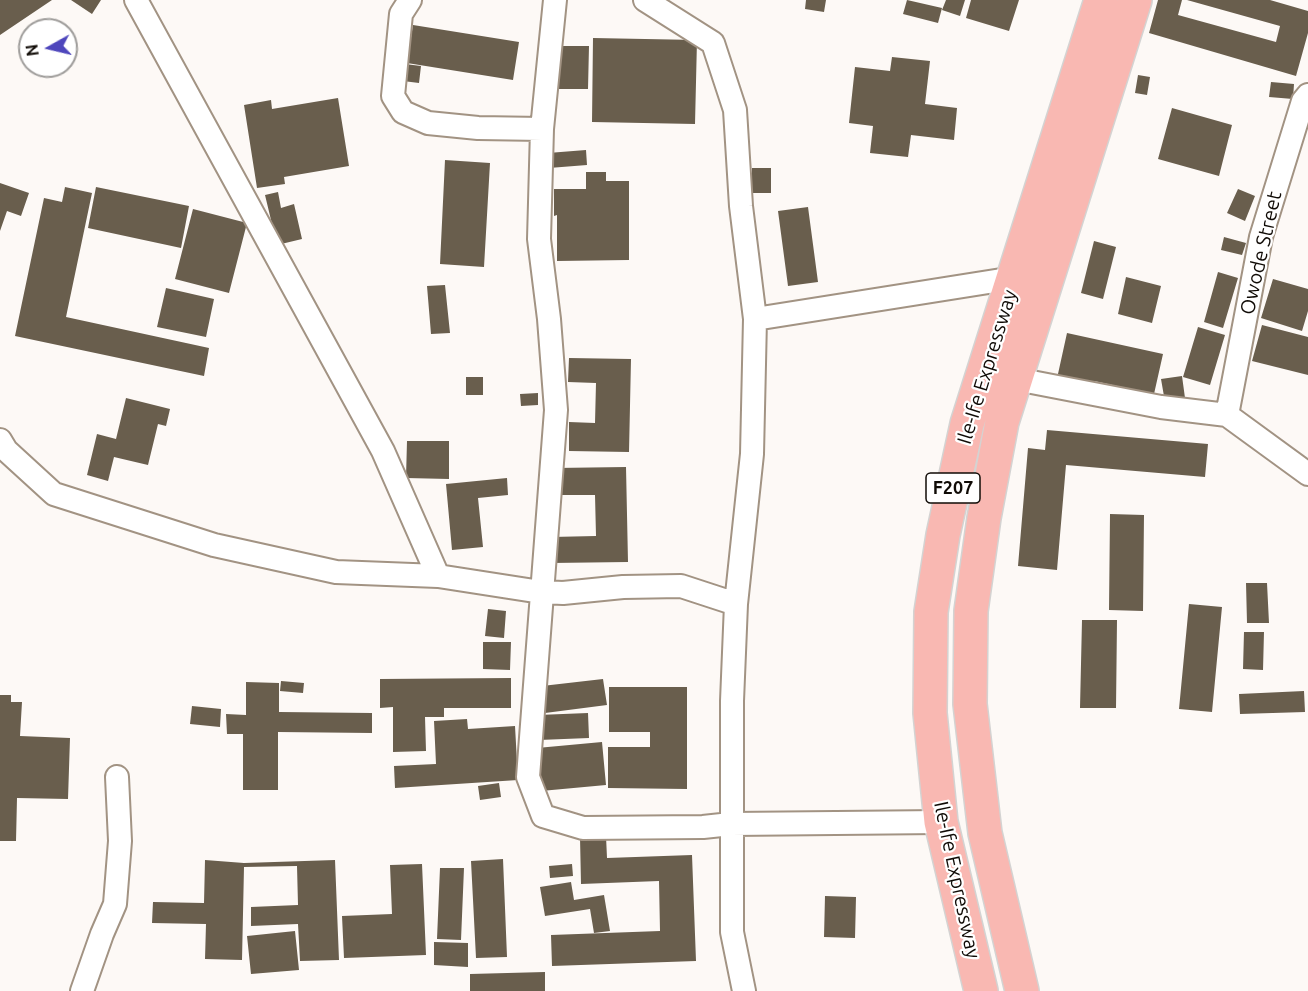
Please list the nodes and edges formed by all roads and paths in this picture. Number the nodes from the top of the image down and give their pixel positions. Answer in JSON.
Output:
{"nodes":[{"id":1,"x":136,"y":0,"type":"edge"},
{"id":2,"x":410,"y":0,"type":"edge"},
{"id":3,"x":555,"y":0,"type":"edge"},
{"id":4,"x":645,"y":0,"type":"edge"},
{"id":5,"x":1101,"y":0,"type":"edge"},
{"id":6,"x":1135,"y":0,"type":"edge"},
{"id":7,"x":1308,"y":95,"type":"edge"},
{"id":8,"x":542,"y":129,"type":"junction"},
{"id":9,"x":1014,"y":278,"type":"junction"},
{"id":10,"x":755,"y":320,"type":"junction"},
{"id":11,"x":1016,"y":379,"type":"junction"},
{"id":12,"x":1227,"y":415,"type":"junction"},
{"id":13,"x":0,"y":440,"type":"edge"},
{"id":14,"x":1308,"y":474,"type":"edge"},
{"id":15,"x":438,"y":576,"type":"junction"},
{"id":16,"x":541,"y":592,"type":"junction"},
{"id":17,"x":736,"y":604,"type":"junction"},
{"id":18,"x":117,"y":777,"type":"dead end"},
{"id":19,"x":941,"y":822,"type":"junction"},
{"id":20,"x":731,"y":824,"type":"junction"},
{"id":21,"x":82,"y":991,"type":"edge"},
{"id":22,"x":744,"y":991,"type":"edge"},
{"id":23,"x":981,"y":991,"type":"edge"},
{"id":24,"x":1022,"y":991,"type":"edge"}],
"edges":[{"from":1,"to":15,"type":"street"},
{"from":2,"to":8,"type":"street"},
{"from":3,"to":8,"type":"street"},
{"from":4,"to":10,"type":"street"},
{"from":5,"to":9,"type":"main road","name":"Ile-Ife Expressway","number":"F207"},
{"from":6,"to":11,"type":"main road","name":"Ile-Ife Expressway","number":"F207"},
{"from":7,"to":12,"type":"street","name":"Owode Street"},
{"from":8,"to":16,"type":"street"},
{"from":9,"to":10,"type":"street"},
{"from":9,"to":19,"type":"main road","name":"Ile-Ife Expressway","number":"F207"},
{"from":10,"to":17,"type":"street"},
{"from":11,"to":12,"type":"street"},
{"from":11,"to":24,"type":"main road","name":"Ile-Ife Expressway","number":"F207"},
{"from":12,"to":14,"type":"street"},
{"from":13,"to":15,"type":"street"},
{"from":15,"to":16,"type":"street"},
{"from":16,"to":17,"type":"street"},
{"from":16,"to":20,"type":"street"},
{"from":17,"to":20,"type":"street"},
{"from":18,"to":21,"type":"street"},
{"from":19,"to":20,"type":"street"},
{"from":19,"to":23,"type":"main road","name":"Ile-Ife Expressway","number":"F207"},
{"from":20,"to":22,"type":"street"}]}
